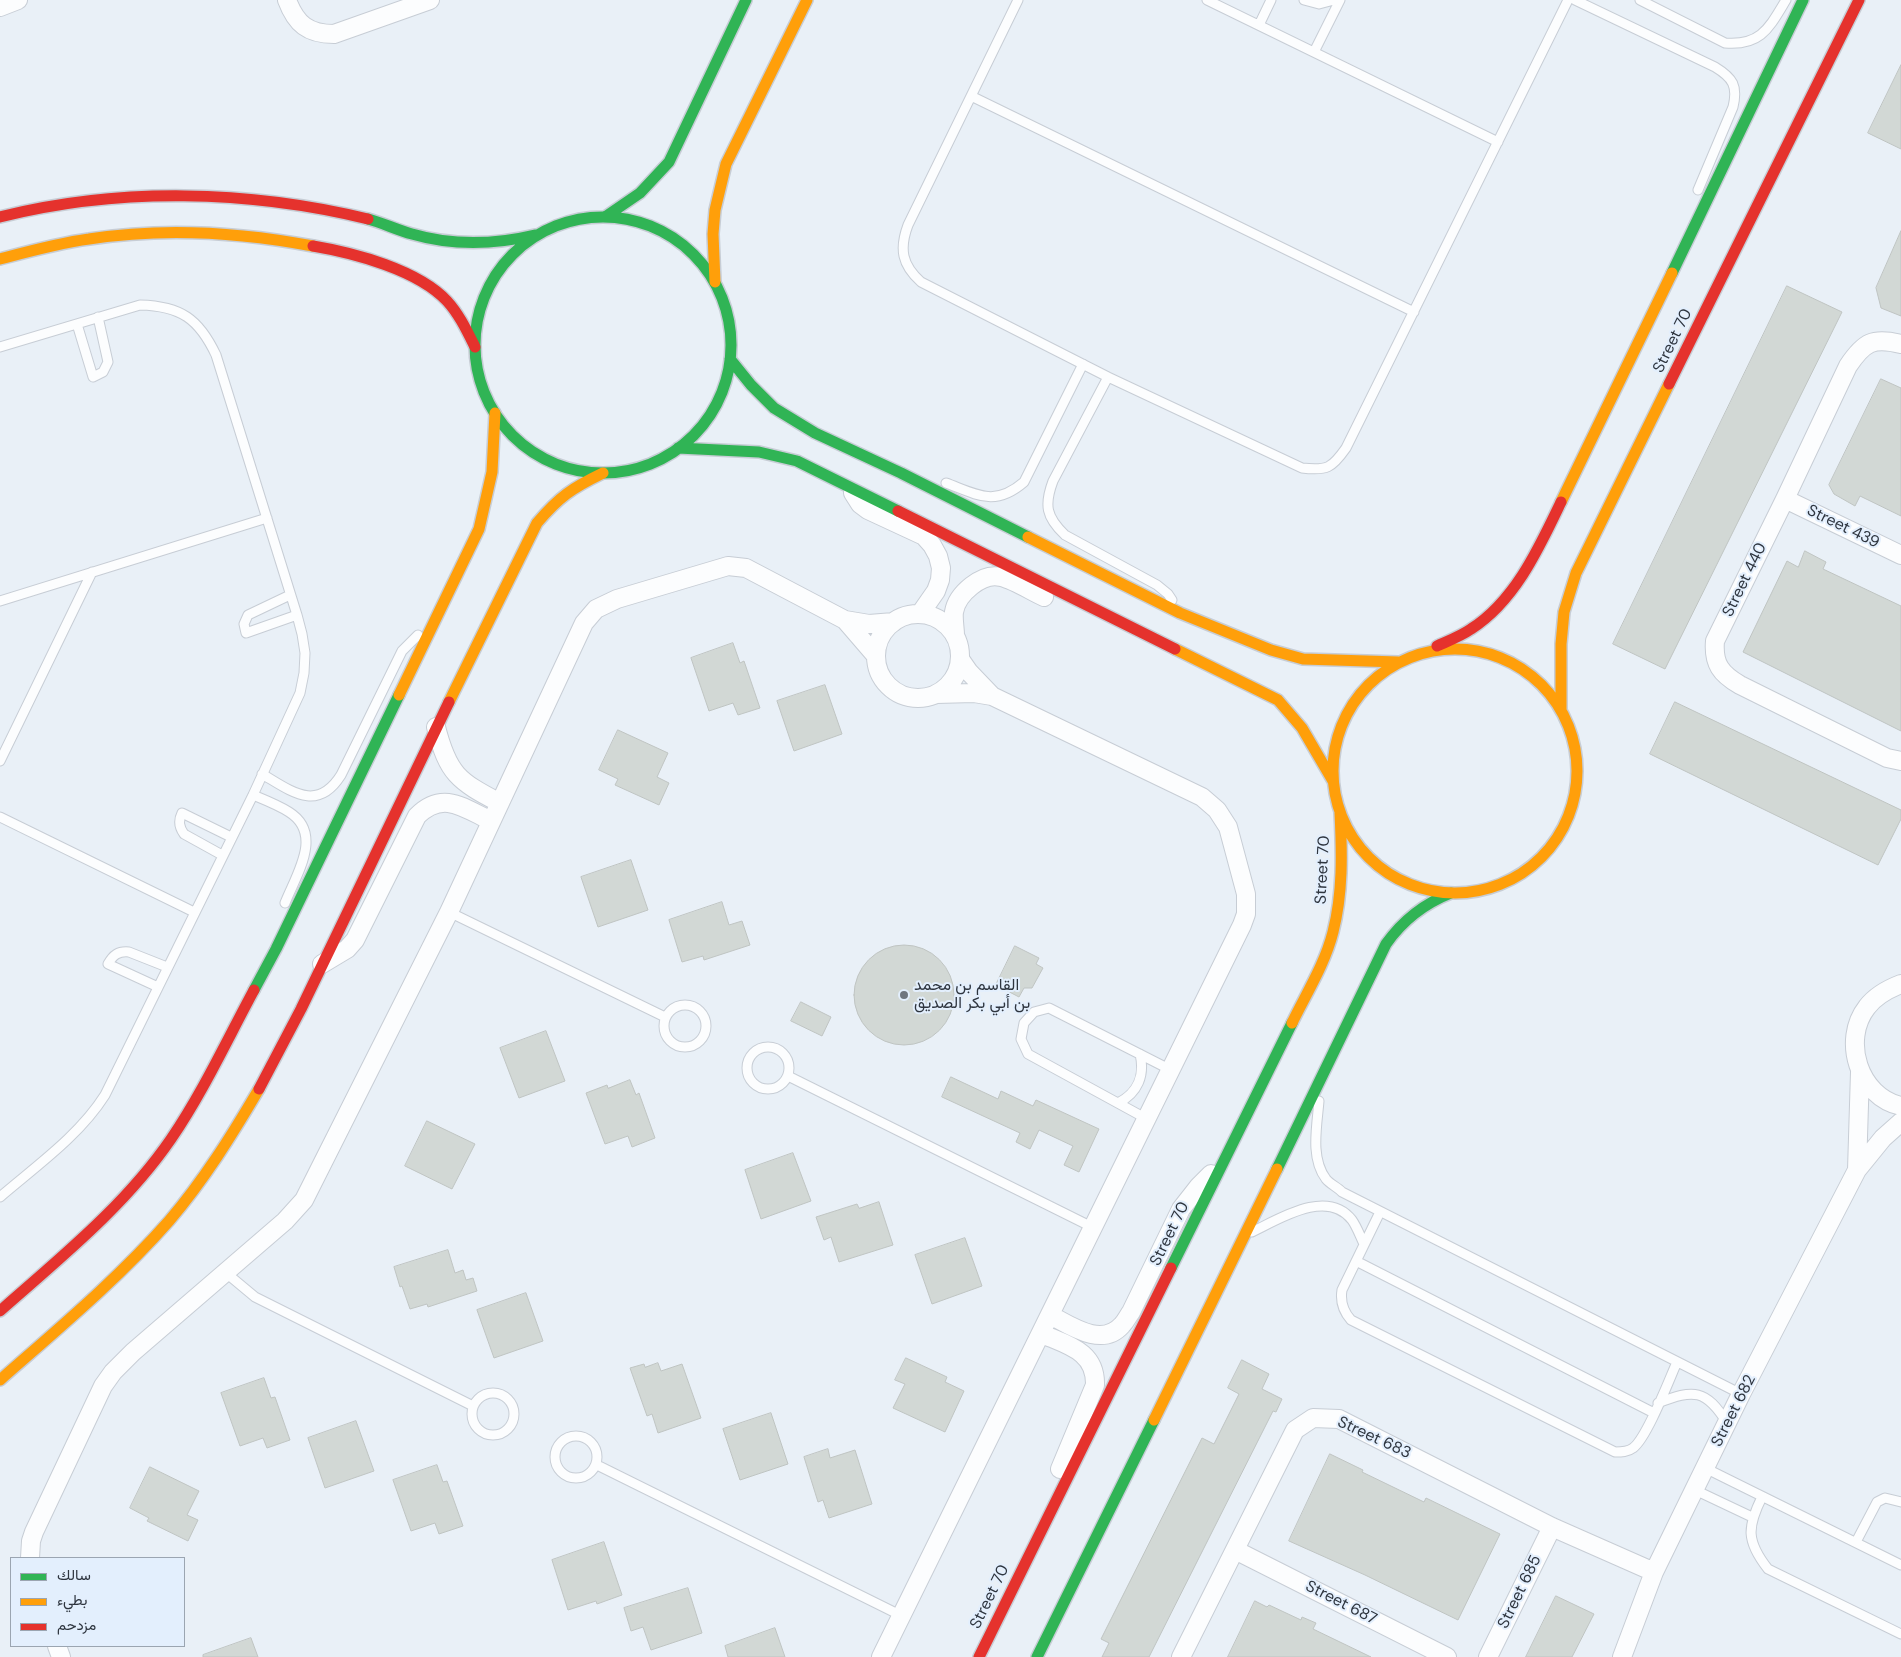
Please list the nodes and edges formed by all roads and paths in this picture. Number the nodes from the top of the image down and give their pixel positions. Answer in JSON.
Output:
{"nodes":[{"id":1,"x":18,"y":0,"type":"edge"},
{"id":2,"x":287,"y":0,"type":"edge"},
{"id":3,"x":430,"y":0,"type":"edge"},
{"id":4,"x":746,"y":0,"type":"edge"},
{"id":5,"x":807,"y":0,"type":"edge"},
{"id":6,"x":1018,"y":0,"type":"edge"},
{"id":7,"x":1207,"y":0,"type":"edge"},
{"id":8,"x":1271,"y":0,"type":"edge"},
{"id":9,"x":1304,"y":0,"type":"edge"},
{"id":10,"x":1334,"y":0,"type":"edge"},
{"id":11,"x":1340,"y":0,"type":"edge"},
{"id":12,"x":1568,"y":0,"type":"edge"},
{"id":13,"x":1575,"y":0,"type":"edge"},
{"id":14,"x":1640,"y":0,"type":"edge"},
{"id":15,"x":1786,"y":0,"type":"edge"},
{"id":16,"x":1803,"y":0,"type":"edge"},
{"id":17,"x":1859,"y":0,"type":"edge"},
{"id":18,"x":0,"y":6,"type":"edge"},
{"id":19,"x":1259,"y":25,"type":"junction"},
{"id":20,"x":1314,"y":52,"type":"junction"},
{"id":21,"x":971,"y":96,"type":"junction"},
{"id":22,"x":1498,"y":142,"type":"junction"},
{"id":23,"x":1694,"y":201,"type":"dead end"},
{"id":24,"x":1688,"y":216,"type":"dead end"},
{"id":25,"x":0,"y":217,"type":"edge"},
{"id":26,"x":605,"y":217,"type":"junction"},
{"id":27,"x":542,"y":233,"type":"junction"},
{"id":28,"x":1686,"y":242,"type":"junction"},
{"id":29,"x":0,"y":259,"type":"edge"},
{"id":30,"x":715,"y":282,"type":"junction"},
{"id":31,"x":1414,"y":312,"type":"junction"},
{"id":32,"x":98,"y":317,"type":"junction"},
{"id":33,"x":77,"y":324,"type":"junction"},
{"id":34,"x":1901,"y":344,"type":"edge"},
{"id":35,"x":0,"y":347,"type":"edge"},
{"id":36,"x":475,"y":347,"type":"junction"},
{"id":37,"x":730,"y":359,"type":"junction"},
{"id":38,"x":1083,"y":364,"type":"junction"},
{"id":39,"x":1108,"y":376,"type":"junction"},
{"id":40,"x":495,"y":413,"type":"junction"},
{"id":41,"x":678,"y":448,"type":"junction"},
{"id":42,"x":603,"y":473,"type":"junction"},
{"id":43,"x":901,"y":473,"type":"junction"},
{"id":44,"x":849,"y":486,"type":"junction"},
{"id":45,"x":1785,"y":499,"type":"junction"},
{"id":46,"x":267,"y":518,"type":"junction"},
{"id":47,"x":1901,"y":555,"type":"edge"},
{"id":48,"x":92,"y":572,"type":"junction"},
{"id":49,"x":290,"y":595,"type":"junction"},
{"id":50,"x":0,"y":601,"type":"edge"},
{"id":51,"x":1082,"y":604,"type":"junction"},
{"id":52,"x":1180,"y":613,"type":"junction"},
{"id":53,"x":920,"y":614,"type":"junction"},
{"id":54,"x":297,"y":615,"type":"junction"},
{"id":55,"x":845,"y":620,"type":"junction"},
{"id":56,"x":894,"y":622,"type":"junction"},
{"id":57,"x":432,"y":625,"type":"junction"},
{"id":58,"x":955,"y":636,"type":"junction"},
{"id":59,"x":1425,"y":652,"type":"junction"},
{"id":60,"x":876,"y":656,"type":"junction"},
{"id":61,"x":960,"y":659,"type":"junction"},
{"id":62,"x":1398,"y":662,"type":"junction"},
{"id":63,"x":936,"y":694,"type":"junction"},
{"id":64,"x":992,"y":696,"type":"junction"},
{"id":65,"x":1561,"y":709,"type":"junction"},
{"id":66,"x":436,"y":727,"type":"junction"},
{"id":67,"x":0,"y":761,"type":"edge"},
{"id":68,"x":1901,"y":761,"type":"edge"},
{"id":69,"x":262,"y":774,"type":"junction"},
{"id":70,"x":1332,"y":781,"type":"junction"},
{"id":71,"x":253,"y":795,"type":"junction"},
{"id":72,"x":500,"y":803,"type":"junction"},
{"id":73,"x":1340,"y":812,"type":"junction"},
{"id":74,"x":0,"y":817,"type":"edge"},
{"id":75,"x":491,"y":821,"type":"junction"},
{"id":76,"x":231,"y":837,"type":"junction"},
{"id":77,"x":222,"y":855,"type":"junction"},
{"id":78,"x":1451,"y":893,"type":"junction"},
{"id":79,"x":194,"y":912,"type":"junction"},
{"id":80,"x":281,"y":912,"type":"dead end"},
{"id":81,"x":448,"y":912,"type":"junction"},
{"id":82,"x":276,"y":927,"type":"dead end"},
{"id":83,"x":276,"y":949,"type":"junction"},
{"id":84,"x":322,"y":964,"type":"junction"},
{"id":85,"x":167,"y":967,"type":"junction"},
{"id":86,"x":1901,"y":984,"type":"edge"},
{"id":87,"x":158,"y":987,"type":"junction"},
{"id":88,"x":665,"y":1017,"type":"junction"},
{"id":89,"x":1140,"y":1054,"type":"junction"},
{"id":90,"x":1172,"y":1070,"type":"junction"},
{"id":91,"x":1860,"y":1072,"type":"junction"},
{"id":92,"x":788,"y":1076,"type":"junction"},
{"id":93,"x":1322,"y":1076,"type":"junction"},
{"id":94,"x":1118,"y":1103,"type":"junction"},
{"id":95,"x":1901,"y":1106,"type":"edge"},
{"id":96,"x":1147,"y":1119,"type":"junction"},
{"id":97,"x":1901,"y":1122,"type":"edge"},
{"id":98,"x":1225,"y":1160,"type":"junction"},
{"id":99,"x":1857,"y":1170,"type":"junction"},
{"id":100,"x":0,"y":1198,"type":"edge"},
{"id":101,"x":1380,"y":1212,"type":"junction"},
{"id":102,"x":1094,"y":1228,"type":"junction"},
{"id":103,"x":1245,"y":1235,"type":"junction"},
{"id":104,"x":1364,"y":1244,"type":"junction"},
{"id":105,"x":1356,"y":1261,"type":"junction"},
{"id":106,"x":225,"y":1272,"type":"junction"},
{"id":107,"x":0,"y":1311,"type":"edge"},
{"id":108,"x":1050,"y":1315,"type":"junction"},
{"id":109,"x":1042,"y":1334,"type":"junction"},
{"id":110,"x":1677,"y":1362,"type":"junction"},
{"id":111,"x":0,"y":1380,"type":"edge"},
{"id":112,"x":1742,"y":1394,"type":"junction"},
{"id":113,"x":1658,"y":1403,"type":"junction"},
{"id":114,"x":473,"y":1406,"type":"junction"},
{"id":115,"x":1654,"y":1413,"type":"junction"},
{"id":116,"x":1727,"y":1423,"type":"junction"},
{"id":117,"x":597,"y":1465,"type":"junction"},
{"id":118,"x":1705,"y":1468,"type":"junction"},
{"id":119,"x":1695,"y":1490,"type":"junction"},
{"id":120,"x":1762,"y":1496,"type":"junction"},
{"id":121,"x":1901,"y":1502,"type":"edge"},
{"id":122,"x":1752,"y":1517,"type":"junction"},
{"id":123,"x":1552,"y":1527,"type":"junction"},
{"id":124,"x":1856,"y":1542,"type":"junction"},
{"id":125,"x":1235,"y":1550,"type":"junction"},
{"id":126,"x":30,"y":1557,"type":"edge"},
{"id":127,"x":1901,"y":1565,"type":"edge"},
{"id":128,"x":1024,"y":1567,"type":"junction"},
{"id":129,"x":1654,"y":1572,"type":"junction"},
{"id":130,"x":902,"y":1616,"type":"junction"},
{"id":131,"x":1901,"y":1634,"type":"edge"},
{"id":132,"x":881,"y":1657,"type":"edge"},
{"id":133,"x":979,"y":1657,"type":"edge"},
{"id":134,"x":1036,"y":1657,"type":"edge"},
{"id":135,"x":1181,"y":1657,"type":"edge"},
{"id":136,"x":1448,"y":1657,"type":"edge"},
{"id":137,"x":1488,"y":1657,"type":"edge"},
{"id":138,"x":1622,"y":1657,"type":"edge"}],
"edges":[{"from":1,"to":18,"type":"street"},
{"from":2,"to":3,"type":"street"},
{"from":4,"to":26,"type":"main road"},
{"from":5,"to":30,"type":"main road"},
{"from":6,"to":21,"type":"lane"},
{"from":7,"to":19,"type":"lane"},
{"from":8,"to":19,"type":"lane"},
{"from":9,"to":10,"type":"lane"},
{"from":11,"to":20,"type":"lane"},
{"from":12,"to":22,"type":"lane"},
{"from":13,"to":23,"type":"lane"},
{"from":14,"to":15,"type":"lane"},
{"from":16,"to":28,"type":"main road","name":"Street 70"},
{"from":17,"to":65,"type":"main road","name":"Street 70"},
{"from":19,"to":20,"type":"lane"},
{"from":20,"to":22,"type":"lane"},
{"from":21,"to":31,"type":"lane"},
{"from":21,"to":38,"type":"lane"},
{"from":22,"to":31,"type":"lane"},
{"from":24,"to":28,"type":"lane"},
{"from":25,"to":27,"type":"main road"},
{"from":26,"to":27,"type":"main road"},
{"from":26,"to":30,"type":"main road"},
{"from":27,"to":36,"type":"main road"},
{"from":28,"to":59,"type":"main road","name":"Street 70"},
{"from":29,"to":36,"type":"main road"},
{"from":30,"to":37,"type":"main road"},
{"from":31,"to":39,"type":"lane"},
{"from":32,"to":33,"type":"lane"},
{"from":32,"to":33,"type":"lane"},
{"from":32,"to":46,"type":"lane"},
{"from":33,"to":35,"type":"lane"},
{"from":34,"to":45,"type":"street","name":"Street 440"},
{"from":36,"to":40,"type":"main road"},
{"from":37,"to":41,"type":"main road"},
{"from":37,"to":43,"type":"main road"},
{"from":38,"to":39,"type":"lane"},
{"from":38,"to":43,"type":"lane"},
{"from":39,"to":52,"type":"lane"},
{"from":40,"to":42,"type":"main road"},
{"from":40,"to":57,"type":"main road"},
{"from":41,"to":42,"type":"main road"},
{"from":41,"to":44,"type":"main road"},
{"from":42,"to":66,"type":"main road"},
{"from":43,"to":52,"type":"main road"},
{"from":44,"to":51,"type":"main road"},
{"from":44,"to":53,"type":"street"},
{"from":45,"to":47,"type":"street","name":"Street 439"},
{"from":45,"to":68,"type":"street","name":"Street 440"},
{"from":46,"to":48,"type":"lane"},
{"from":46,"to":49,"type":"lane"},
{"from":48,"to":50,"type":"lane"},
{"from":48,"to":67,"type":"lane"},
{"from":49,"to":54,"type":"lane"},
{"from":49,"to":54,"type":"lane"},
{"from":51,"to":58,"type":"street"},
{"from":51,"to":70,"type":"main road"},
{"from":52,"to":62,"type":"main road"},
{"from":53,"to":56,"type":"street"},
{"from":53,"to":58,"type":"street"},
{"from":54,"to":69,"type":"lane"},
{"from":55,"to":56,"type":"street"},
{"from":55,"to":60,"type":"street"},
{"from":55,"to":72,"type":"street"},
{"from":56,"to":60,"type":"street"},
{"from":57,"to":69,"type":"lane"},
{"from":57,"to":83,"type":"main road"},
{"from":58,"to":61,"type":"street"},
{"from":59,"to":62,"type":"main road"},
{"from":59,"to":65,"type":"main road"},
{"from":60,"to":63,"type":"street"},
{"from":61,"to":63,"type":"street"},
{"from":61,"to":64,"type":"street"},
{"from":62,"to":70,"type":"main road"},
{"from":63,"to":64,"type":"street"},
{"from":64,"to":90,"type":"street"},
{"from":65,"to":78,"type":"main road"},
{"from":66,"to":72,"type":"street"},
{"from":66,"to":84,"type":"main road"},
{"from":69,"to":71,"type":"lane"},
{"from":70,"to":73,"type":"main road"},
{"from":71,"to":76,"type":"lane"},
{"from":71,"to":80,"type":"lane"},
{"from":72,"to":75,"type":"street"},
{"from":73,"to":78,"type":"main road"},
{"from":73,"to":98,"type":"main road","name":"Street 70"},
{"from":74,"to":79,"type":"lane"},
{"from":75,"to":81,"type":"street"},
{"from":75,"to":84,"type":"street"},
{"from":76,"to":77,"type":"lane"},
{"from":76,"to":77,"type":"lane"},
{"from":77,"to":79,"type":"lane"},
{"from":78,"to":93,"type":"main road"},
{"from":79,"to":85,"type":"lane"},
{"from":81,"to":88,"type":"lane"},
{"from":81,"to":106,"type":"street"},
{"from":82,"to":83,"type":"lane"},
{"from":83,"to":107,"type":"main road"},
{"from":84,"to":111,"type":"main road"},
{"from":85,"to":87,"type":"lane"},
{"from":85,"to":87,"type":"lane"},
{"from":86,"to":91,"type":"street"},
{"from":87,"to":100,"type":"lane"},
{"from":88,"to":88,"type":"lane"},
{"from":89,"to":90,"type":"lane"},
{"from":89,"to":94,"type":"lane"},
{"from":89,"to":94,"type":"lane"},
{"from":90,"to":96,"type":"street"},
{"from":91,"to":95,"type":"street"},
{"from":91,"to":99,"type":"street","name":"Street 682"},
{"from":92,"to":92,"type":"lane"},
{"from":92,"to":102,"type":"lane"},
{"from":93,"to":101,"type":"lane"},
{"from":93,"to":103,"type":"main road"},
{"from":94,"to":96,"type":"lane"},
{"from":96,"to":102,"type":"street"},
{"from":97,"to":99,"type":"street","name":"Street 682"},
{"from":98,"to":108,"type":"street"},
{"from":98,"to":128,"type":"main road","name":"Street 70"},
{"from":99,"to":112,"type":"street","name":"Street 682"},
{"from":101,"to":104,"type":"lane"},
{"from":101,"to":110,"type":"lane"},
{"from":102,"to":108,"type":"street"},
{"from":103,"to":104,"type":"lane"},
{"from":103,"to":134,"type":"main road"},
{"from":104,"to":105,"type":"lane"},
{"from":105,"to":115,"type":"lane"},
{"from":105,"to":115,"type":"lane"},
{"from":106,"to":114,"type":"lane"},
{"from":106,"to":126,"type":"street"},
{"from":108,"to":109,"type":"street"},
{"from":109,"to":128,"type":"street"},
{"from":109,"to":130,"type":"street"},
{"from":110,"to":112,"type":"lane"},
{"from":110,"to":113,"type":"lane"},
{"from":112,"to":116,"type":"street","name":"Street 682"},
{"from":113,"to":115,"type":"lane"},
{"from":113,"to":116,"type":"lane"},
{"from":114,"to":114,"type":"lane"},
{"from":116,"to":118,"type":"street","name":"Street 682"},
{"from":117,"to":117,"type":"lane"},
{"from":117,"to":130,"type":"lane"},
{"from":118,"to":119,"type":"street","name":"Street 682"},
{"from":118,"to":120,"type":"lane"},
{"from":119,"to":122,"type":"lane"},
{"from":119,"to":129,"type":"street","name":"Street 682"},
{"from":120,"to":122,"type":"lane"},
{"from":120,"to":124,"type":"lane"},
{"from":121,"to":124,"type":"lane"},
{"from":122,"to":131,"type":"lane"},
{"from":123,"to":125,"type":"street","name":"Street 683"},
{"from":123,"to":129,"type":"street","name":"Street 683"},
{"from":123,"to":137,"type":"street","name":"Street 685"},
{"from":124,"to":127,"type":"lane"},
{"from":125,"to":135,"type":"street","name":"Street 683"},
{"from":125,"to":136,"type":"street","name":"Street 687"},
{"from":128,"to":133,"type":"main road","name":"Street 70"},
{"from":129,"to":138,"type":"street","name":"Street 682"},
{"from":130,"to":132,"type":"street"}]}
